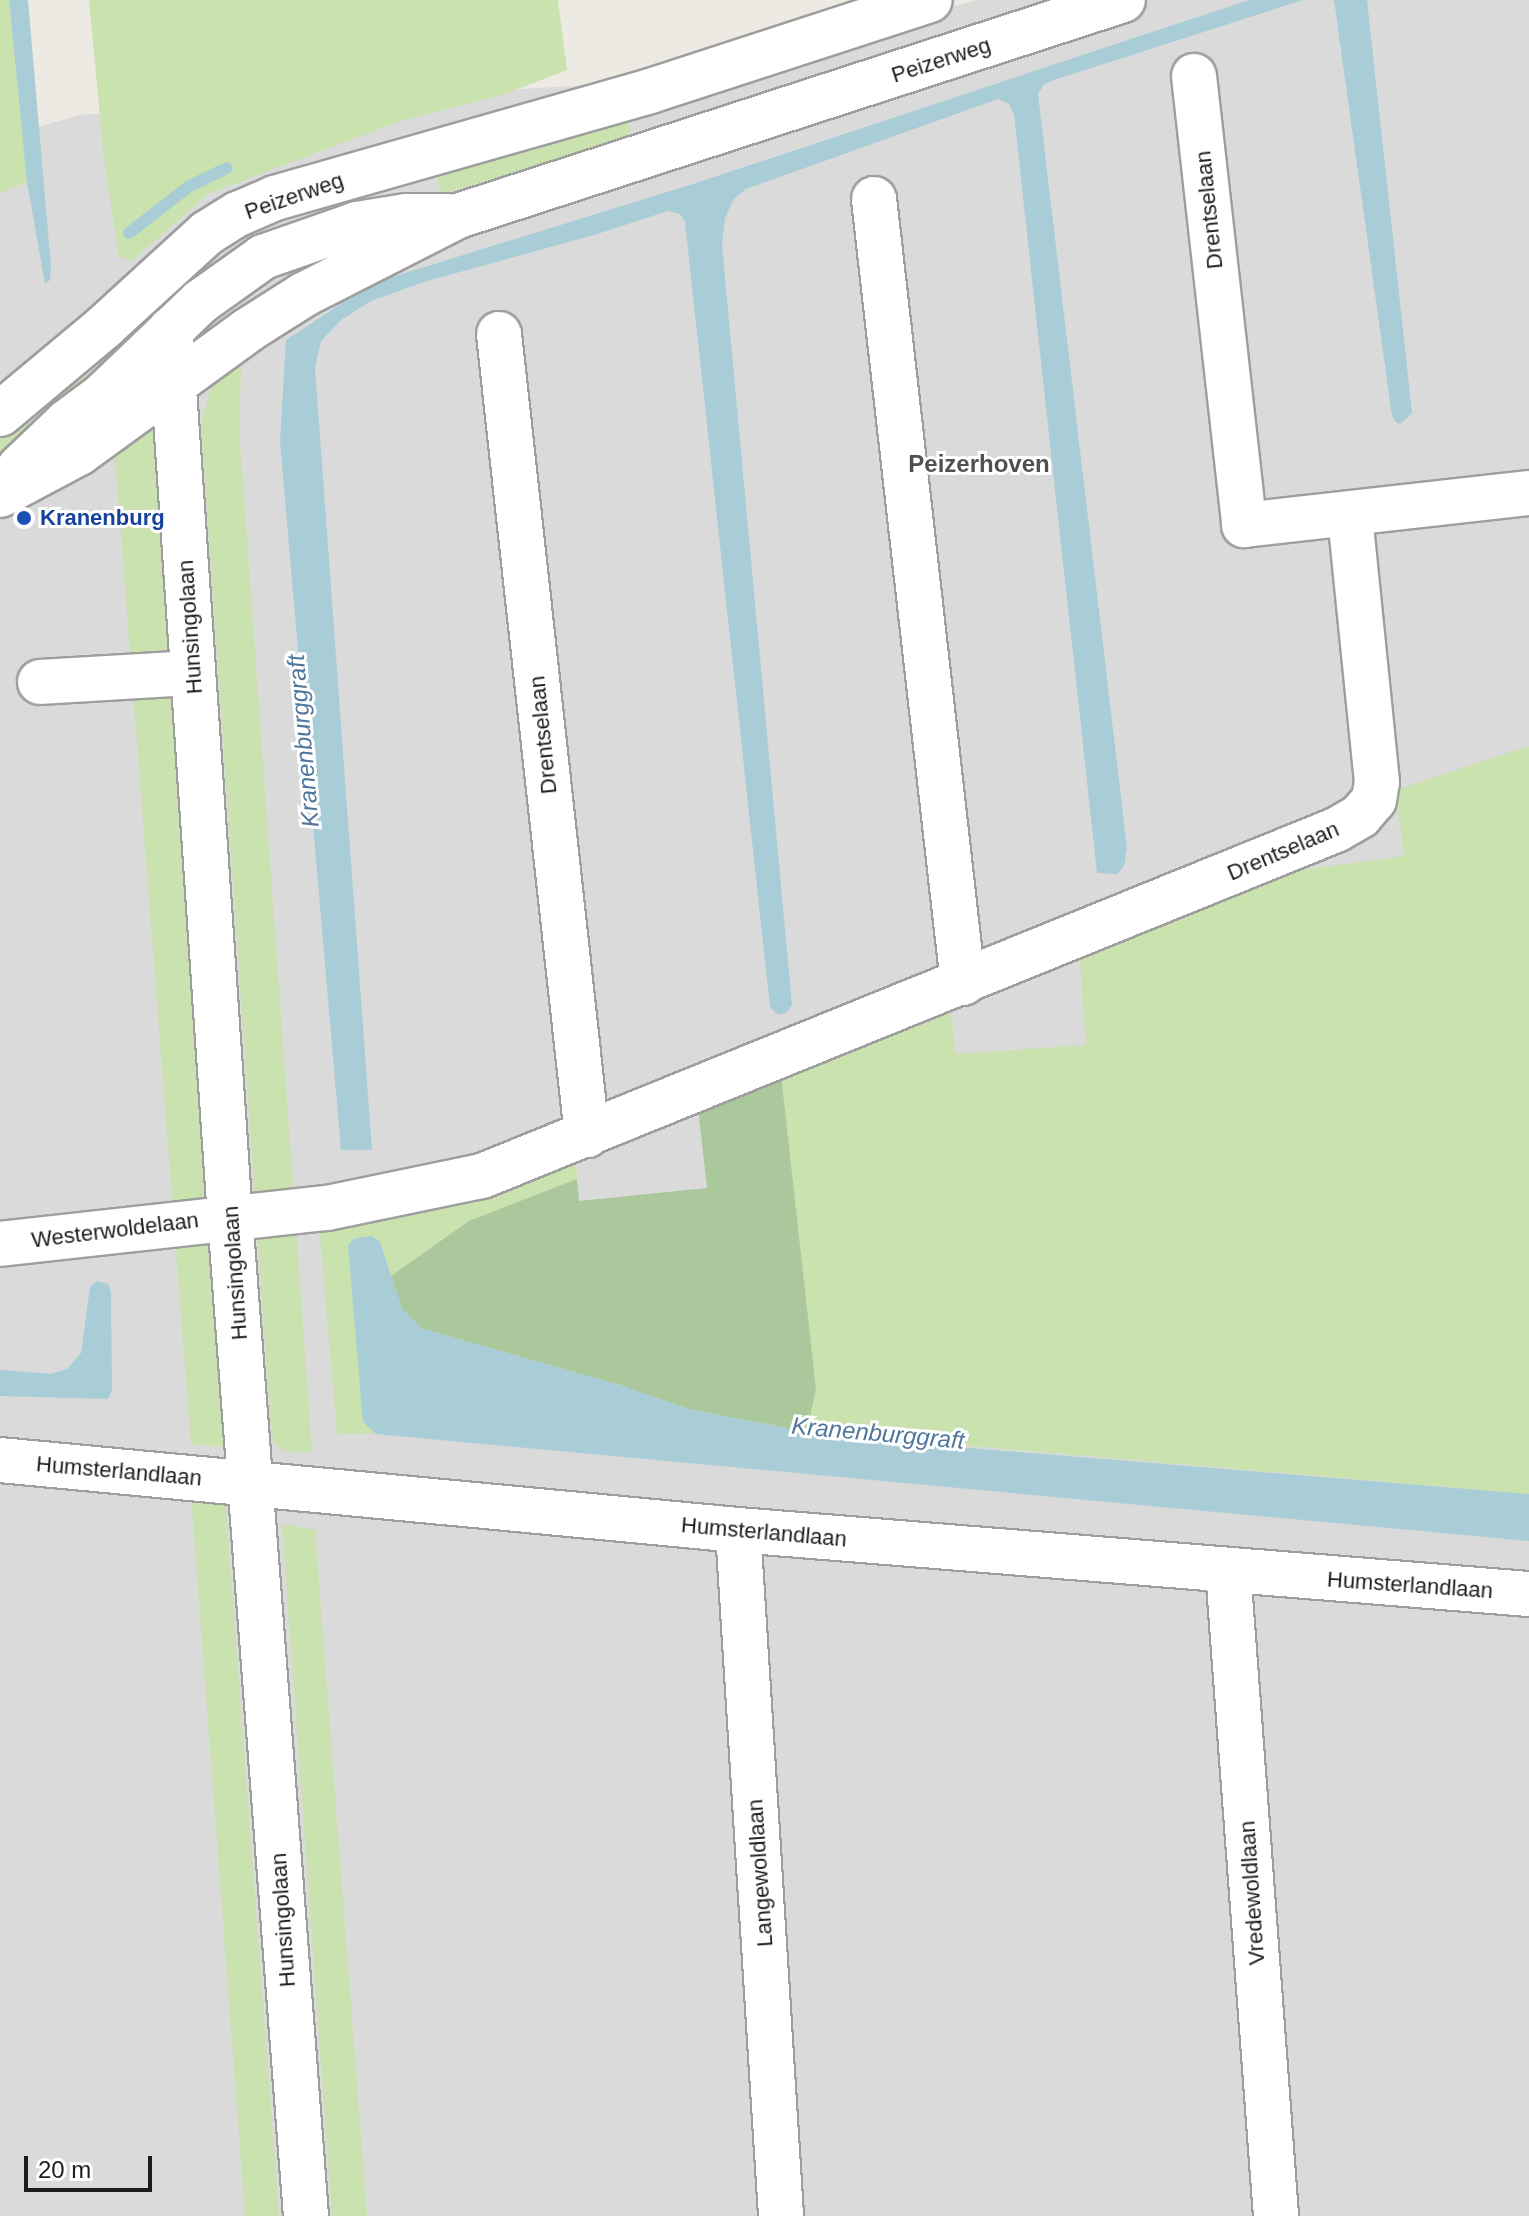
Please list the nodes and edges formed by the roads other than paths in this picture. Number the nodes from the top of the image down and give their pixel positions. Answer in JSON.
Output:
{"nodes":[{"id":1,"x":930,"y":0,"type":"edge"},
{"id":2,"x":1123,"y":0,"type":"edge"},
{"id":3,"x":1194,"y":76,"type":"dead end"},
{"id":4,"x":650,"y":91,"type":"junction"},
{"id":5,"x":668,"y":150,"type":"junction"},
{"id":6,"x":874,"y":199,"type":"dead end"},
{"id":7,"x":458,"y":216,"type":"junction"},
{"id":8,"x":170,"y":330,"type":"junction"},
{"id":9,"x":499,"y":334,"type":"dead end"},
{"id":10,"x":174,"y":382,"type":"junction"},
{"id":11,"x":0,"y":414,"type":"edge"},
{"id":12,"x":0,"y":486,"type":"edge"},
{"id":13,"x":1529,"y":493,"type":"edge"},
{"id":14,"x":0,"y":495,"type":"edge"},
{"id":15,"x":1350,"y":514,"type":"junction"},
{"id":16,"x":193,"y":673,"type":"junction"},
{"id":17,"x":40,"y":682,"type":"dead end"},
{"id":18,"x":963,"y":983,"type":"junction"},
{"id":19,"x":587,"y":1135,"type":"junction"},
{"id":20,"x":230,"y":1217,"type":"junction"},
{"id":21,"x":0,"y":1244,"type":"edge"},
{"id":22,"x":0,"y":1460,"type":"edge"},
{"id":23,"x":251,"y":1484,"type":"junction"},
{"id":24,"x":738,"y":1530,"type":"junction"},
{"id":25,"x":1228,"y":1570,"type":"junction"},
{"id":26,"x":1529,"y":1594,"type":"edge"},
{"id":27,"x":306,"y":2216,"type":"edge"},
{"id":28,"x":781,"y":2216,"type":"edge"},
{"id":29,"x":1276,"y":2216,"type":"edge"}],
"edges":[{"from":1,"to":4,"type":"street","name":"Peizerweg"},
{"from":2,"to":5,"type":"street","name":"Peizerweg"},
{"from":3,"to":15,"type":"street","name":"Drentselaan"},
{"from":4,"to":5,"type":"street"},
{"from":4,"to":11,"type":"street","name":"Peizerweg"},
{"from":5,"to":7,"type":"street","name":"Peizerweg"},
{"from":6,"to":18,"type":"street"},
{"from":7,"to":8,"type":"street","name":"Peizerweg"},
{"from":7,"to":10,"type":"street","name":"Peizerweg"},
{"from":8,"to":10,"type":"street","name":"Hunsingolaan"},
{"from":8,"to":12,"type":"street","name":"Peizerweg"},
{"from":9,"to":19,"type":"street","name":"Drentselaan"},
{"from":10,"to":14,"type":"street","name":"Peizerweg"},
{"from":10,"to":16,"type":"street","name":"Hunsingolaan"},
{"from":13,"to":15,"type":"street","name":"Drentselaan"},
{"from":15,"to":18,"type":"street","name":"Drentselaan"},
{"from":16,"to":17,"type":"street"},
{"from":16,"to":20,"type":"street","name":"Hunsingolaan"},
{"from":18,"to":19,"type":"street","name":"Drentselaan"},
{"from":19,"to":20,"type":"street","name":"Drentselaan"},
{"from":20,"to":21,"type":"street","name":"Westerwoldelaan"},
{"from":20,"to":23,"type":"street","name":"Hunsingolaan"},
{"from":22,"to":23,"type":"street","name":"Humsterlandlaan"},
{"from":23,"to":24,"type":"street","name":"Humsterlandlaan"},
{"from":23,"to":27,"type":"street","name":"Hunsingolaan"},
{"from":24,"to":25,"type":"street","name":"Humsterlandlaan"},
{"from":24,"to":28,"type":"street","name":"Langewoldlaan"},
{"from":25,"to":26,"type":"street","name":"Humsterlandlaan"},
{"from":25,"to":29,"type":"street","name":"Vredewoldlaan"}]}
